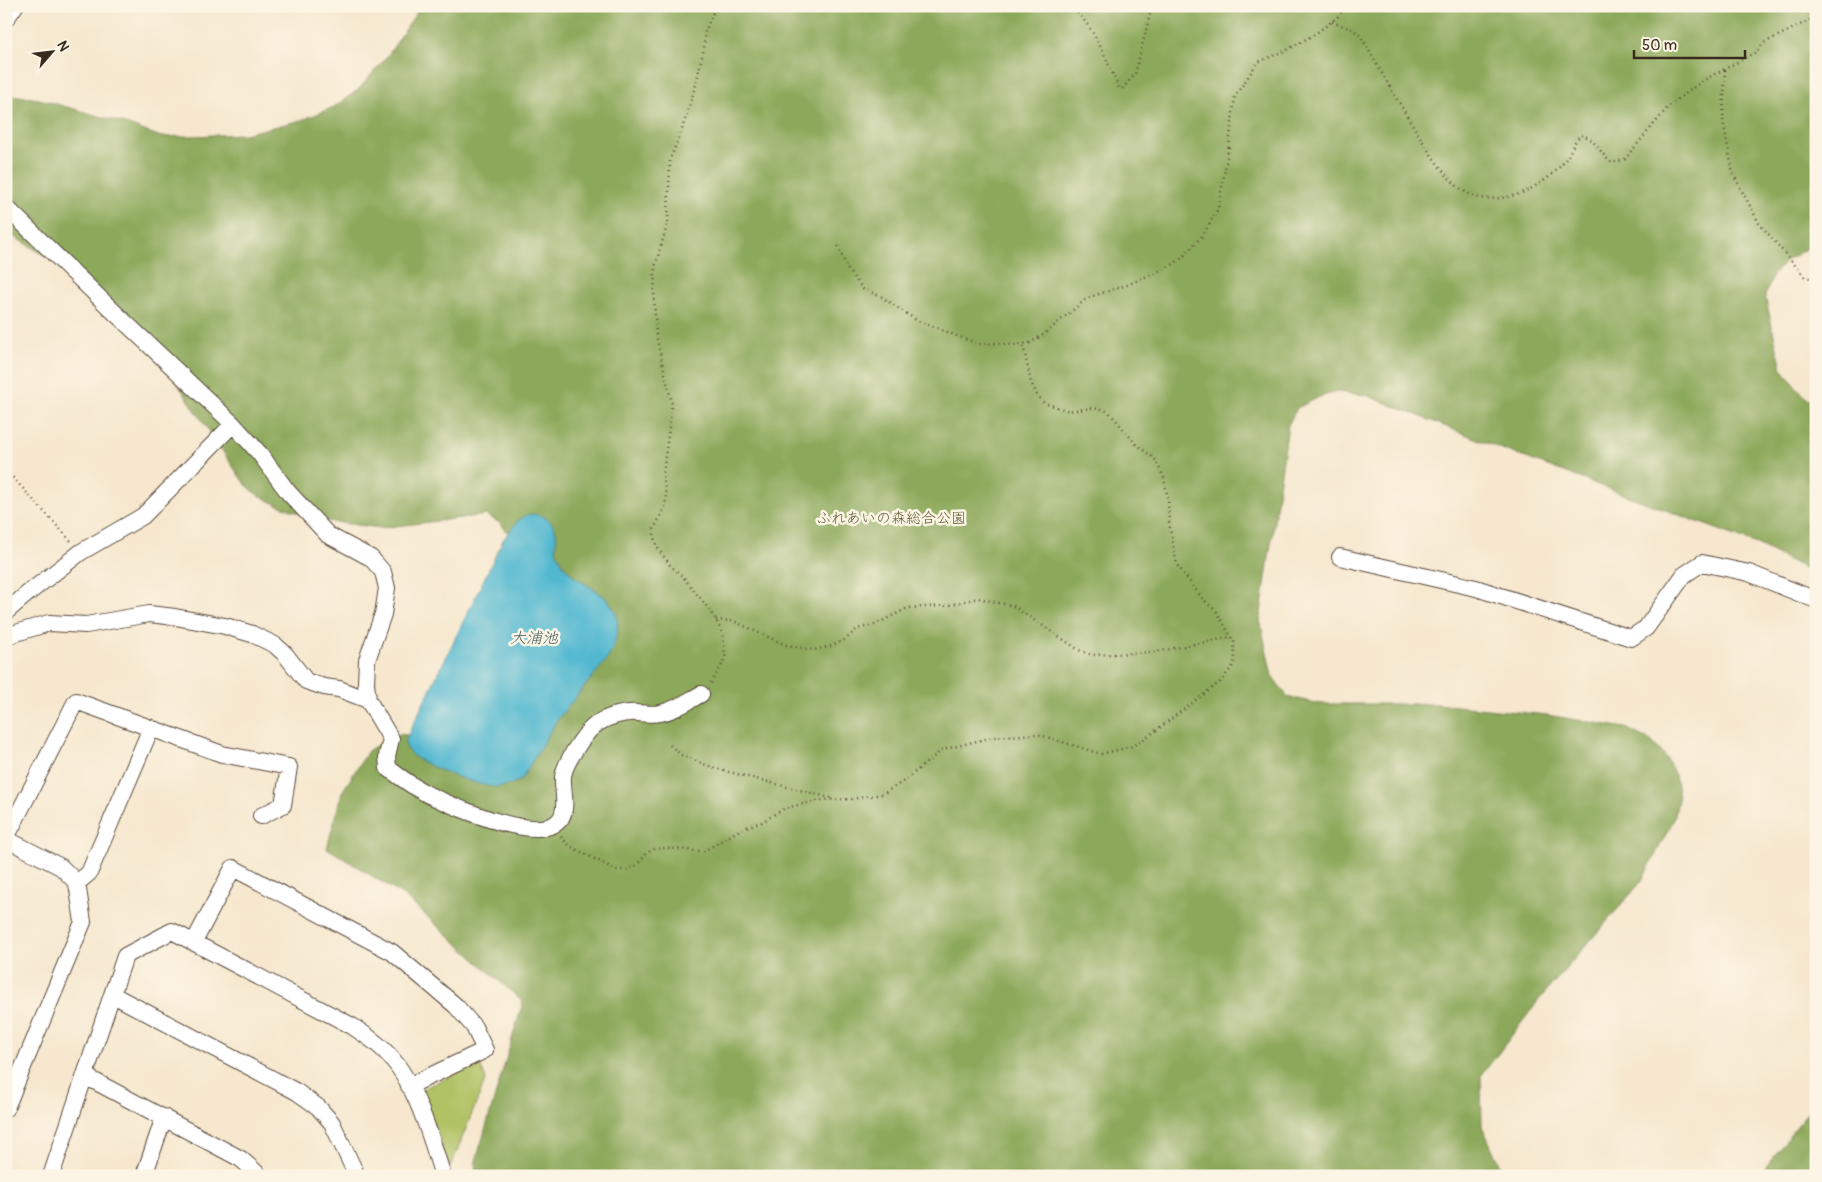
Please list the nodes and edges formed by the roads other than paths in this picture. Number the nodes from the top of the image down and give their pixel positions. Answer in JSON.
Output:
{"nodes":[{"id":1,"x":15,"y":6,"type":"edge"},
{"id":2,"x":6,"y":19,"type":"edge"},
{"id":3,"x":6,"y":207,"type":"edge"},
{"id":4,"x":233,"y":424,"type":"junction"},
{"id":5,"x":1340,"y":558,"type":"dead end"},
{"id":6,"x":1816,"y":600,"type":"edge"},
{"id":7,"x":6,"y":612,"type":"edge"},
{"id":8,"x":6,"y":636,"type":"edge"},
{"id":9,"x":701,"y":694,"type":"road end"},
{"id":10,"x":368,"y":700,"type":"junction"},
{"id":11,"x":151,"y":728,"type":"junction"},
{"id":12,"x":262,"y":816,"type":"dead end"},
{"id":13,"x":6,"y":839,"type":"edge"},
{"id":14,"x":77,"y":883,"type":"junction"},
{"id":15,"x":194,"y":942,"type":"junction"},
{"id":16,"x":113,"y":996,"type":"junction"},
{"id":17,"x":84,"y":1076,"type":"junction"},
{"id":18,"x":409,"y":1086,"type":"junction"},
{"id":19,"x":6,"y":1108,"type":"edge"},
{"id":20,"x":164,"y":1117,"type":"junction"},
{"id":21,"x":50,"y":1176,"type":"edge"},
{"id":22,"x":144,"y":1176,"type":"edge"},
{"id":23,"x":260,"y":1176,"type":"edge"},
{"id":24,"x":358,"y":1176,"type":"edge"},
{"id":25,"x":443,"y":1176,"type":"edge"}],
"edges":[{"from":1,"to":2,"type":"street"},
{"from":3,"to":4,"type":"street"},
{"from":4,"to":7,"type":"street"},
{"from":4,"to":10,"type":"street"},
{"from":5,"to":6,"type":"street"},
{"from":8,"to":10,"type":"street"},
{"from":9,"to":10,"type":"street"},
{"from":11,"to":12,"type":"street"},
{"from":11,"to":13,"type":"street"},
{"from":11,"to":14,"type":"street"},
{"from":13,"to":14,"type":"street"},
{"from":14,"to":19,"type":"street"},
{"from":15,"to":16,"type":"street"},
{"from":15,"to":18,"type":"street"},
{"from":15,"to":18,"type":"street"},
{"from":16,"to":17,"type":"street"},
{"from":16,"to":24,"type":"street"},
{"from":17,"to":20,"type":"street"},
{"from":17,"to":21,"type":"street"},
{"from":18,"to":25,"type":"street"},
{"from":20,"to":22,"type":"street"},
{"from":20,"to":23,"type":"street"}]}
